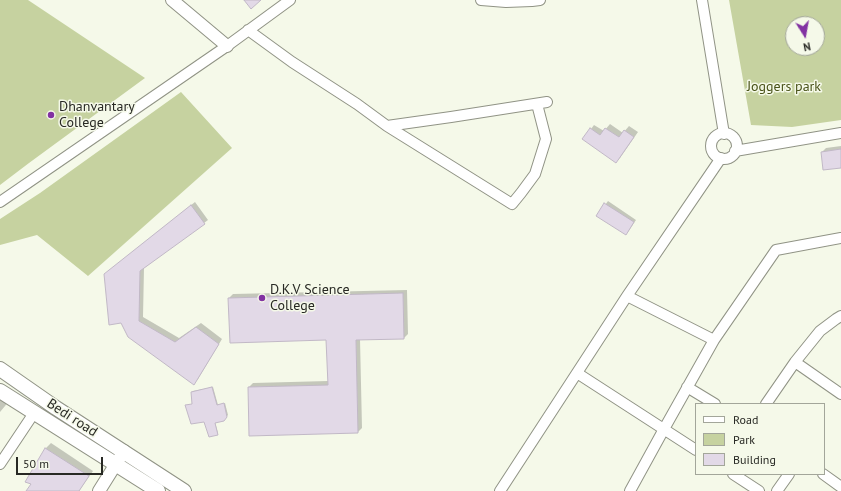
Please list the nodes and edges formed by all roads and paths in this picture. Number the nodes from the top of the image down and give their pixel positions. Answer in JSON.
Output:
{"nodes":[{"id":1,"x":172,"y":0,"type":"edge"},
{"id":2,"x":290,"y":0,"type":"edge"},
{"id":3,"x":481,"y":0,"type":"edge"},
{"id":4,"x":540,"y":0,"type":"edge"},
{"id":5,"x":702,"y":0,"type":"edge"},
{"id":6,"x":248,"y":30,"type":"junction"},
{"id":7,"x":227,"y":46,"type":"junction"},
{"id":8,"x":387,"y":126,"type":"junction"},
{"id":9,"x":841,"y":133,"type":"edge"},
{"id":10,"x":724,"y":134,"type":"junction"},
{"id":11,"x":735,"y":151,"type":"junction"},
{"id":12,"x":721,"y":158,"type":"junction"},
{"id":13,"x":0,"y":202,"type":"edge"},
{"id":14,"x":841,"y":238,"type":"edge"},
{"id":15,"x":628,"y":296,"type":"junction"},
{"id":16,"x":841,"y":316,"type":"edge"},
{"id":17,"x":714,"y":340,"type":"junction"},
{"id":18,"x":795,"y":362,"type":"junction"},
{"id":19,"x":0,"y":369,"type":"edge"},
{"id":20,"x":577,"y":373,"type":"junction"},
{"id":21,"x":687,"y":387,"type":"junction"},
{"id":22,"x":0,"y":391,"type":"edge"},
{"id":23,"x":841,"y":394,"type":"edge"},
{"id":24,"x":714,"y":403,"type":"edge"},
{"id":25,"x":767,"y":403,"type":"edge"},
{"id":26,"x":34,"y":413,"type":"junction"},
{"id":27,"x":664,"y":429,"type":"junction"},
{"id":28,"x":695,"y":449,"type":"edge"},
{"id":29,"x":124,"y":451,"type":"junction"},
{"id":30,"x":0,"y":464,"type":"edge"},
{"id":31,"x":116,"y":465,"type":"junction"},
{"id":32,"x":735,"y":475,"type":"edge"},
{"id":33,"x":788,"y":475,"type":"edge"},
{"id":34,"x":824,"y":475,"type":"edge"},
{"id":35,"x":841,"y":487,"type":"edge"},
{"id":36,"x":99,"y":491,"type":"edge"},
{"id":37,"x":158,"y":491,"type":"edge"},
{"id":38,"x":184,"y":491,"type":"edge"},
{"id":39,"x":500,"y":491,"type":"edge"},
{"id":40,"x":630,"y":491,"type":"edge"},
{"id":41,"x":759,"y":491,"type":"edge"},
{"id":42,"x":777,"y":491,"type":"edge"}],
"edges":[{"from":1,"to":7,"type":"street"},
{"from":2,"to":6,"type":"street"},
{"from":3,"to":4,"type":"street"},
{"from":5,"to":10,"type":"street"},
{"from":6,"to":7,"type":"street"},
{"from":6,"to":8,"type":"street"},
{"from":7,"to":13,"type":"street"},
{"from":8,"to":8,"type":"street"},
{"from":9,"to":11,"type":"street"},
{"from":10,"to":11,"type":"street"},
{"from":10,"to":12,"type":"street"},
{"from":11,"to":12,"type":"street"},
{"from":12,"to":15,"type":"street"},
{"from":14,"to":17,"type":"street"},
{"from":15,"to":17,"type":"street"},
{"from":15,"to":20,"type":"street"},
{"from":16,"to":18,"type":"street"},
{"from":17,"to":21,"type":"street"},
{"from":18,"to":23,"type":"street"},
{"from":18,"to":25,"type":"street"},
{"from":19,"to":29,"type":"main road","name":"Bedi road"},
{"from":20,"to":27,"type":"street"},
{"from":20,"to":39,"type":"street"},
{"from":21,"to":24,"type":"street"},
{"from":21,"to":27,"type":"street"},
{"from":22,"to":26,"type":"main road","name":"Bedi road"},
{"from":26,"to":30,"type":"street"},
{"from":26,"to":31,"type":"main road","name":"Bedi road"},
{"from":27,"to":28,"type":"street"},
{"from":27,"to":40,"type":"street"},
{"from":29,"to":31,"type":"street"},
{"from":29,"to":38,"type":"main road","name":"Bedi road"},
{"from":31,"to":36,"type":"street"},
{"from":31,"to":37,"type":"main road","name":"Bedi road"},
{"from":32,"to":41,"type":"street"},
{"from":33,"to":42,"type":"street"},
{"from":34,"to":35,"type":"street"}]}
